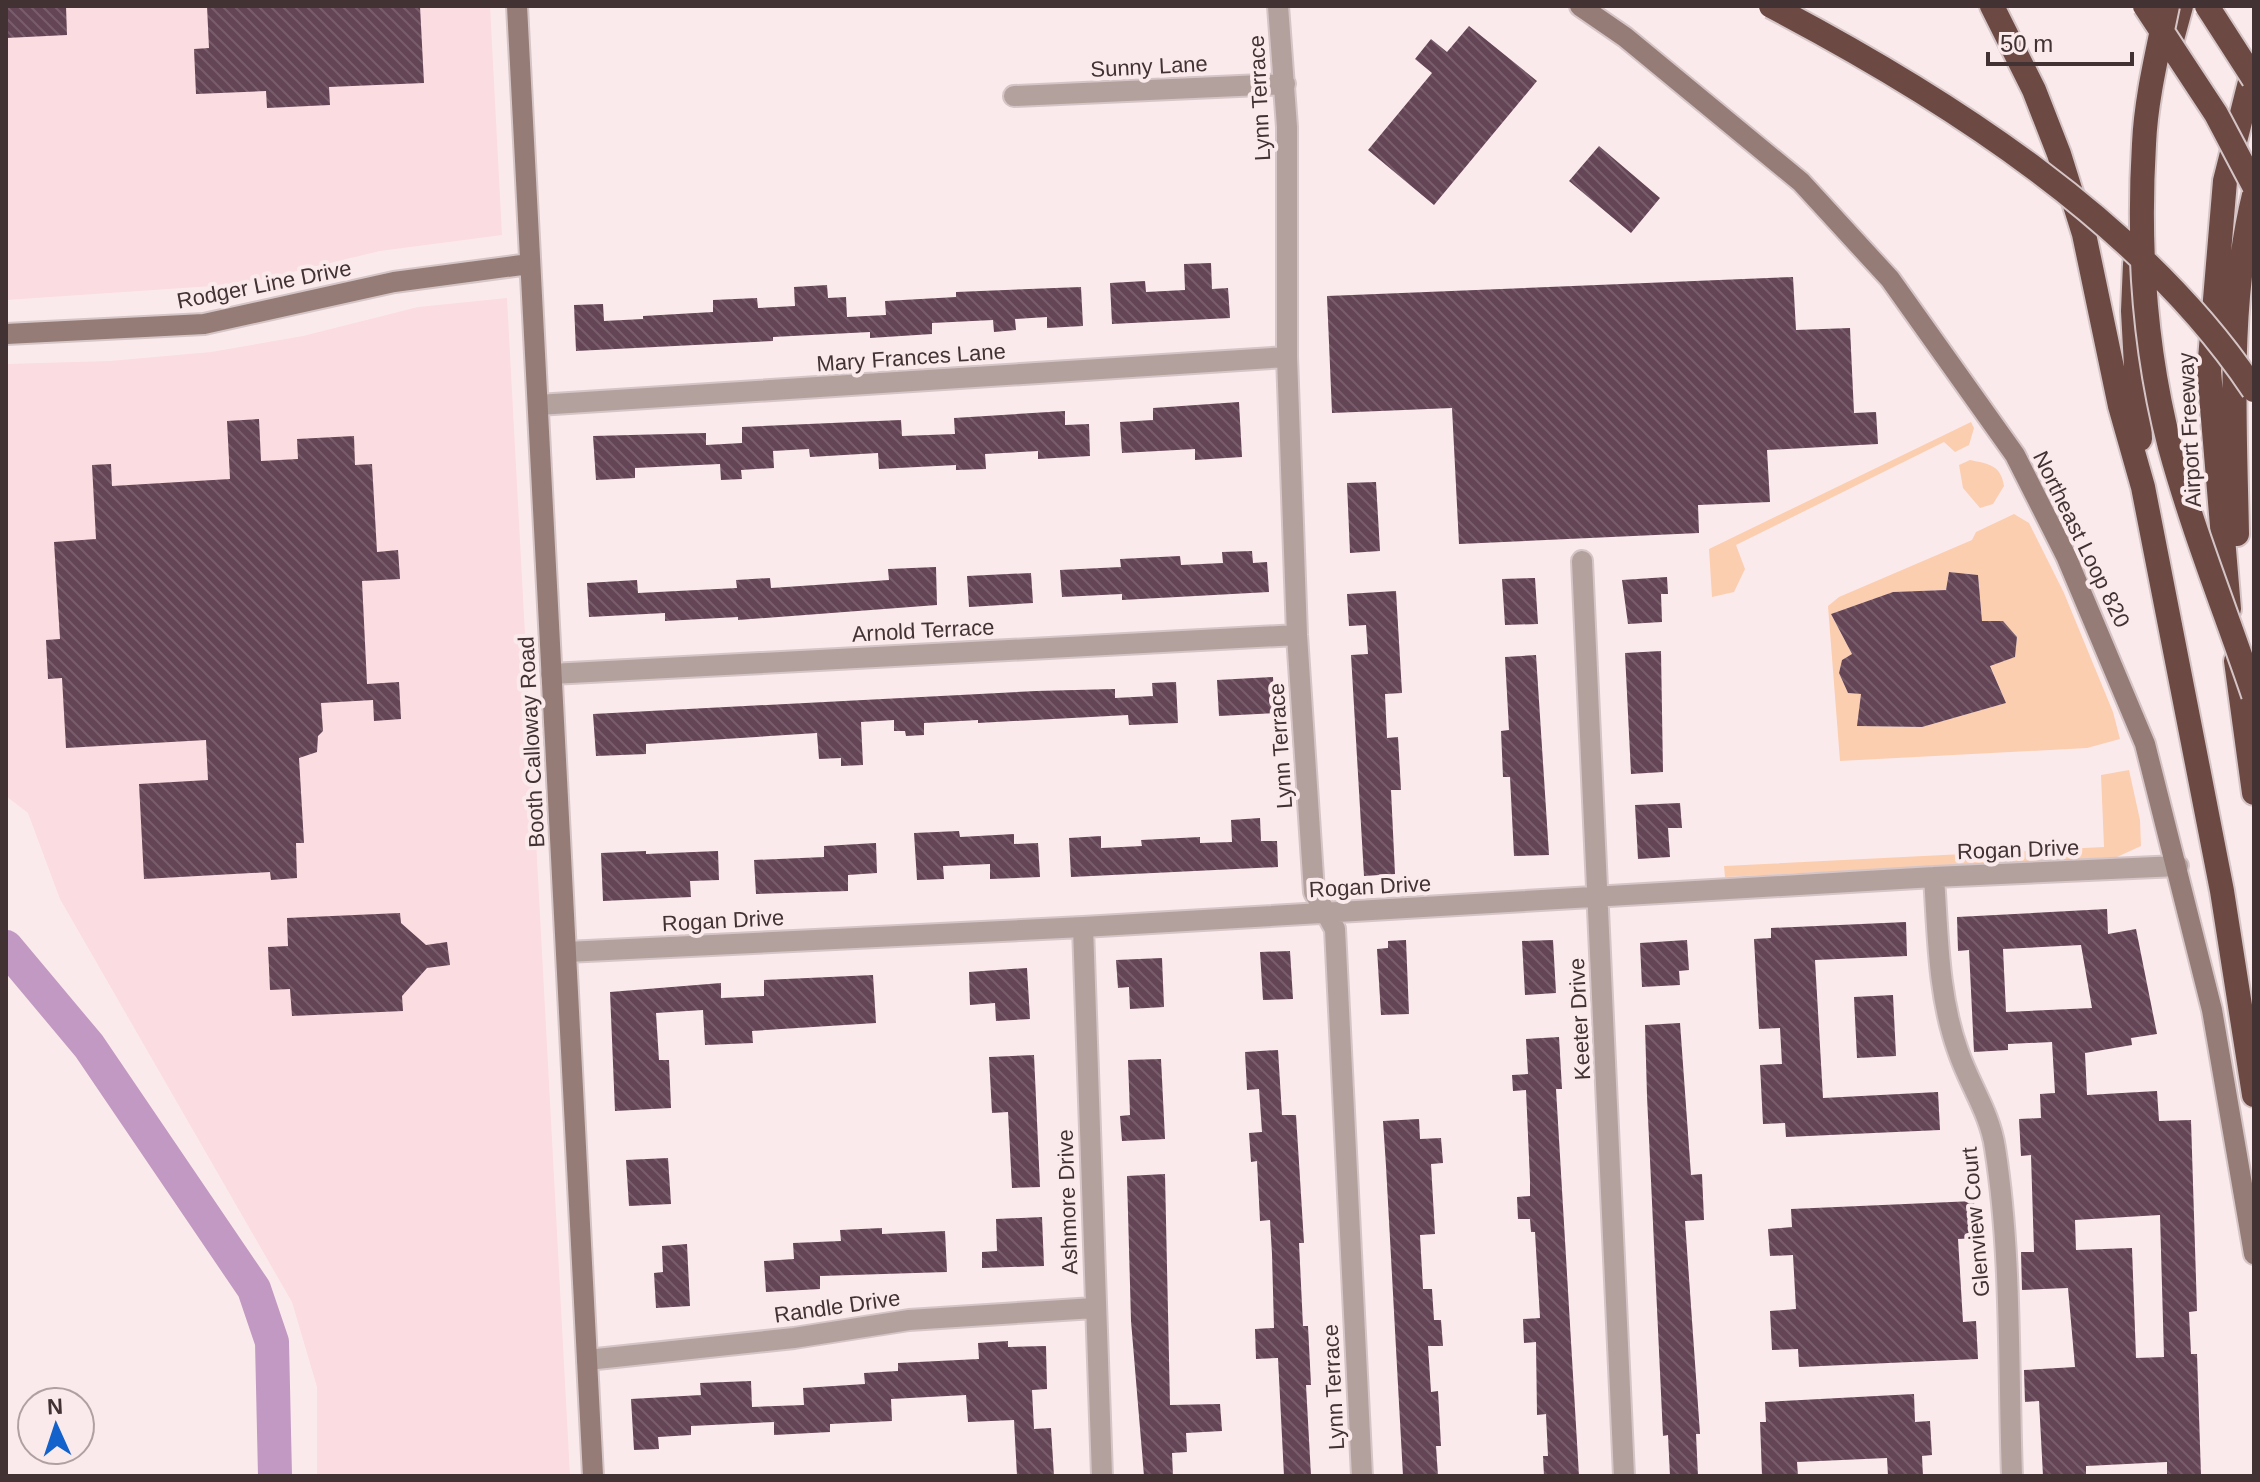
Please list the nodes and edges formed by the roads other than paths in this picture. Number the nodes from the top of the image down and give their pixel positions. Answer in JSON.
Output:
{"nodes":[{"id":1,"x":517,"y":6,"type":"edge"},
{"id":2,"x":1278,"y":6,"type":"edge"},
{"id":3,"x":1580,"y":6,"type":"edge"},
{"id":4,"x":1771,"y":6,"type":"edge"},
{"id":5,"x":1992,"y":6,"type":"edge"},
{"id":6,"x":2145,"y":6,"type":"edge"},
{"id":7,"x":2167,"y":6,"type":"edge"},
{"id":8,"x":2181,"y":6,"type":"edge"},
{"id":9,"x":2207,"y":6,"type":"edge"},
{"id":10,"x":2254,"y":66,"type":"edge"},
{"id":11,"x":2254,"y":79,"type":"edge"},
{"id":12,"x":1285,"y":84,"type":"junction"},
{"id":13,"x":1014,"y":96,"type":"dead end"},
{"id":14,"x":2254,"y":186,"type":"edge"},
{"id":15,"x":2254,"y":195,"type":"edge"},
{"id":16,"x":529,"y":264,"type":"junction"},
{"id":17,"x":6,"y":334,"type":"edge"},
{"id":18,"x":1287,"y":357,"type":"junction"},
{"id":19,"x":2254,"y":390,"type":"edge"},
{"id":20,"x":538,"y":405,"type":"junction"},
{"id":21,"x":2143,"y":487,"type":"junction"},
{"id":22,"x":1582,"y":561,"type":"dead end"},
{"id":23,"x":2225,"y":577,"type":"junction"},
{"id":24,"x":1297,"y":635,"type":"junction"},
{"id":25,"x":551,"y":674,"type":"junction"},
{"id":26,"x":2254,"y":695,"type":"edge"},
{"id":27,"x":2254,"y":793,"type":"edge"},
{"id":28,"x":2178,"y":866,"type":"junction"},
{"id":29,"x":1934,"y":877,"type":"junction"},
{"id":30,"x":1597,"y":897,"type":"junction"},
{"id":31,"x":1326,"y":913,"type":"junction"},
{"id":32,"x":1083,"y":927,"type":"junction"},
{"id":33,"x":566,"y":952,"type":"junction"},
{"id":34,"x":2254,"y":1095,"type":"edge"},
{"id":35,"x":2254,"y":1254,"type":"edge"},
{"id":36,"x":1094,"y":1308,"type":"junction"},
{"id":37,"x":587,"y":1360,"type":"junction"},
{"id":38,"x":593,"y":1476,"type":"edge"},
{"id":39,"x":1102,"y":1476,"type":"edge"},
{"id":40,"x":1362,"y":1476,"type":"edge"},
{"id":41,"x":1624,"y":1476,"type":"edge"},
{"id":42,"x":2012,"y":1476,"type":"edge"}],
"edges":[{"from":1,"to":16,"type":"street","name":"Booth Calloway Road"},
{"from":2,"to":12,"type":"street","name":"Lynn Terrace"},
{"from":3,"to":28,"type":"street","name":"Northeast Loop 820"},
{"from":4,"to":19,"type":"highway","bridge":true},
{"from":5,"to":21,"type":"highway"},
{"from":6,"to":14,"type":"highway","bridge":true},
{"from":7,"to":26,"type":"highway","bridge":true},
{"from":8,"to":21,"type":"highway"},
{"from":9,"to":11,"type":"highway","bridge":true},
{"from":10,"to":23,"type":"highway","name":"Airport Freeway"},
{"from":12,"to":13,"type":"street","name":"Sunny Lane"},
{"from":12,"to":18,"type":"street","name":"Lynn Terrace"},
{"from":15,"to":23,"type":"highway"},
{"from":16,"to":17,"type":"street","name":"Rodger Line Drive"},
{"from":16,"to":20,"type":"street","name":"Booth Calloway Road"},
{"from":18,"to":20,"type":"street","name":"Mary Frances Lane"},
{"from":18,"to":24,"type":"street","name":"Lynn Terrace"},
{"from":20,"to":25,"type":"street","name":"Booth Calloway Road"},
{"from":21,"to":34,"type":"highway"},
{"from":22,"to":30,"type":"street","name":"Keeter Drive"},
{"from":23,"to":27,"type":"highway","name":"Airport Freeway"},
{"from":24,"to":25,"type":"street","name":"Arnold Terrace"},
{"from":24,"to":31,"type":"street","name":"Lynn Terrace"},
{"from":25,"to":33,"type":"street","name":"Booth Calloway Road"},
{"from":28,"to":29,"type":"street","name":"Rogan Drive"},
{"from":28,"to":35,"type":"street","name":"Northeast Loop 820"},
{"from":29,"to":30,"type":"street","name":"Rogan Drive"},
{"from":29,"to":42,"type":"street","name":"Glenview Court"},
{"from":30,"to":31,"type":"street","name":"Rogan Drive"},
{"from":30,"to":41,"type":"street","name":"Keeter Drive"},
{"from":31,"to":32,"type":"street","name":"Rogan Drive"},
{"from":31,"to":40,"type":"street","name":"Lynn Terrace"},
{"from":32,"to":33,"type":"street","name":"Rogan Drive"},
{"from":32,"to":36,"type":"street","name":"Ashmore Drive"},
{"from":33,"to":37,"type":"street","name":"Booth Calloway Road"},
{"from":36,"to":37,"type":"street","name":"Randle Drive"},
{"from":36,"to":39,"type":"street","name":"Ashmore Drive"},
{"from":37,"to":38,"type":"street","name":"Booth Calloway Road"}]}
